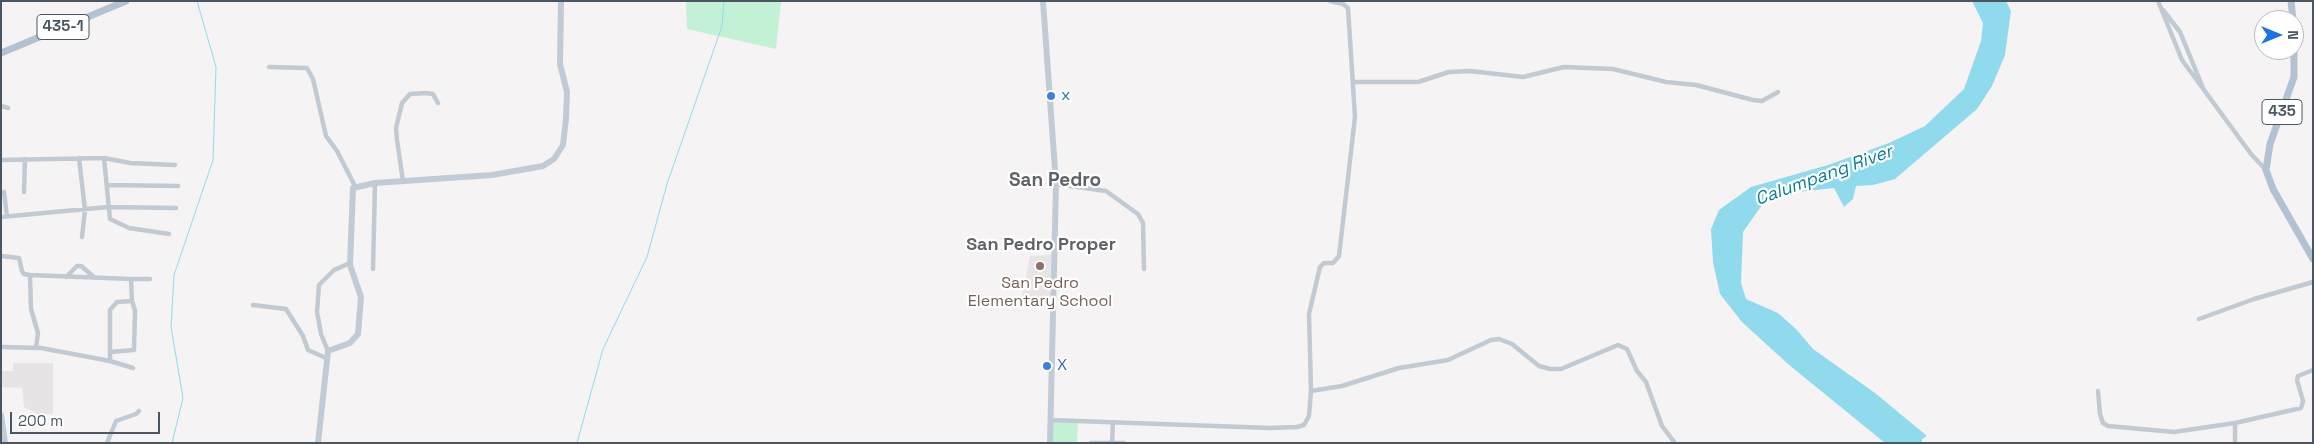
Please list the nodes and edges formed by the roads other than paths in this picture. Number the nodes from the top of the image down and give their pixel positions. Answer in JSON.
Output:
{"nodes":[{"id":1,"x":126,"y":1,"type":"edge"},
{"id":2,"x":561,"y":1,"type":"edge"},
{"id":3,"x":1043,"y":1,"type":"edge"},
{"id":4,"x":1330,"y":1,"type":"edge"},
{"id":5,"x":2159,"y":3,"type":"edge"},
{"id":6,"x":1,"y":54,"type":"edge"},
{"id":7,"x":2294,"y":60,"type":"edge"},
{"id":8,"x":269,"y":67,"type":"dead end"},
{"id":9,"x":1354,"y":82,"type":"junction"},
{"id":10,"x":2204,"y":91,"type":"junction"},
{"id":11,"x":1778,"y":92,"type":"dead end"},
{"id":12,"x":438,"y":103,"type":"dead end"},
{"id":13,"x":1,"y":106,"type":"edge"},
{"id":14,"x":8,"y":108,"type":"dead end"},
{"id":15,"x":79,"y":158,"type":"junction"},
{"id":16,"x":104,"y":158,"type":"junction"},
{"id":17,"x":25,"y":159,"type":"junction"},
{"id":18,"x":1,"y":160,"type":"edge"},
{"id":19,"x":175,"y":166,"type":"dead end"},
{"id":20,"x":2266,"y":170,"type":"junction"},
{"id":21,"x":403,"y":181,"type":"junction"},
{"id":22,"x":375,"y":183,"type":"junction"},
{"id":23,"x":1056,"y":184,"type":"junction"},
{"id":24,"x":108,"y":185,"type":"junction"},
{"id":25,"x":178,"y":186,"type":"dead end"},
{"id":26,"x":355,"y":186,"type":"junction"},
{"id":27,"x":4,"y":192,"type":"dead end"},
{"id":28,"x":24,"y":192,"type":"dead end"},
{"id":29,"x":108,"y":207,"type":"junction"},
{"id":30,"x":176,"y":208,"type":"dead end"},
{"id":31,"x":85,"y":210,"type":"junction"},
{"id":32,"x":4,"y":216,"type":"edge"},
{"id":33,"x":169,"y":234,"type":"dead end"},
{"id":34,"x":82,"y":237,"type":"dead end"},
{"id":35,"x":1,"y":256,"type":"edge"},
{"id":36,"x":2313,"y":259,"type":"edge"},
{"id":37,"x":350,"y":263,"type":"junction"},
{"id":38,"x":373,"y":269,"type":"dead end"},
{"id":39,"x":1144,"y":269,"type":"dead end"},
{"id":40,"x":30,"y":275,"type":"junction"},
{"id":41,"x":66,"y":277,"type":"junction"},
{"id":42,"x":95,"y":277,"type":"junction"},
{"id":43,"x":131,"y":279,"type":"junction"},
{"id":44,"x":150,"y":279,"type":"dead end"},
{"id":45,"x":2313,"y":282,"type":"edge"},
{"id":46,"x":132,"y":301,"type":"junction"},
{"id":47,"x":253,"y":305,"type":"dead end"},
{"id":48,"x":2199,"y":319,"type":"dead end"},
{"id":49,"x":1,"y":347,"type":"edge"},
{"id":50,"x":36,"y":348,"type":"junction"},
{"id":51,"x":110,"y":352,"type":"junction"},
{"id":52,"x":327,"y":354,"type":"junction"},
{"id":53,"x":110,"y":361,"type":"junction"},
{"id":54,"x":133,"y":368,"type":"dead end"},
{"id":55,"x":2313,"y":370,"type":"edge"},
{"id":56,"x":1311,"y":391,"type":"junction"},
{"id":57,"x":2098,"y":391,"type":"dead end"},
{"id":58,"x":139,"y":411,"type":"dead end"},
{"id":59,"x":1,"y":414,"type":"edge"},
{"id":60,"x":1050,"y":420,"type":"junction"},
{"id":61,"x":1113,"y":422,"type":"junction"},
{"id":62,"x":2235,"y":423,"type":"junction"},
{"id":63,"x":5,"y":443,"type":"edge"},
{"id":64,"x":107,"y":443,"type":"edge"},
{"id":65,"x":318,"y":443,"type":"edge"},
{"id":66,"x":1050,"y":443,"type":"edge"},
{"id":67,"x":1090,"y":443,"type":"edge"},
{"id":68,"x":1112,"y":443,"type":"edge"},
{"id":69,"x":1124,"y":443,"type":"edge"},
{"id":70,"x":1675,"y":443,"type":"edge"},
{"id":71,"x":2235,"y":443,"type":"edge"}],
"edges":[{"from":1,"to":6,"type":"main road","number":"435-1"},
{"from":2,"to":21,"type":"street"},
{"from":3,"to":23,"type":"street"},
{"from":4,"to":9,"type":"street"},
{"from":5,"to":10,"type":"street"},
{"from":5,"to":10,"type":"street"},
{"from":7,"to":20,"type":"main road","number":"435"},
{"from":8,"to":26,"type":"street"},
{"from":9,"to":11,"type":"street"},
{"from":9,"to":56,"type":"street"},
{"from":10,"to":20,"type":"street"},
{"from":12,"to":21,"type":"street"},
{"from":13,"to":14,"type":"street"},
{"from":15,"to":16,"type":"street"},
{"from":15,"to":17,"type":"street"},
{"from":15,"to":31,"type":"street"},
{"from":16,"to":19,"type":"street"},
{"from":16,"to":24,"type":"street"},
{"from":17,"to":18,"type":"street"},
{"from":17,"to":28,"type":"street"},
{"from":20,"to":36,"type":"main road"},
{"from":21,"to":22,"type":"street"},
{"from":22,"to":26,"type":"street"},
{"from":22,"to":38,"type":"street"},
{"from":23,"to":39,"type":"street"},
{"from":23,"to":60,"type":"street"},
{"from":24,"to":25,"type":"street"},
{"from":24,"to":29,"type":"street"},
{"from":26,"to":37,"type":"street"},
{"from":27,"to":32,"type":"street"},
{"from":29,"to":30,"type":"street"},
{"from":29,"to":31,"type":"street"},
{"from":29,"to":33,"type":"street"},
{"from":31,"to":32,"type":"street"},
{"from":31,"to":34,"type":"street"},
{"from":35,"to":40,"type":"street"},
{"from":37,"to":52,"type":"street"},
{"from":37,"to":52,"type":"street"},
{"from":40,"to":41,"type":"street"},
{"from":40,"to":50,"type":"street"},
{"from":41,"to":42,"type":"street"},
{"from":41,"to":42,"type":"street"},
{"from":42,"to":43,"type":"street"},
{"from":43,"to":44,"type":"street"},
{"from":43,"to":46,"type":"street"},
{"from":45,"to":48,"type":"street"},
{"from":46,"to":51,"type":"street"},
{"from":46,"to":51,"type":"street"},
{"from":47,"to":52,"type":"street"},
{"from":49,"to":50,"type":"street"},
{"from":50,"to":53,"type":"street"},
{"from":51,"to":53,"type":"street"},
{"from":52,"to":65,"type":"street"},
{"from":53,"to":54,"type":"street"},
{"from":55,"to":62,"type":"street"},
{"from":56,"to":61,"type":"street"},
{"from":56,"to":70,"type":"street"},
{"from":57,"to":62,"type":"street"},
{"from":58,"to":64,"type":"street"},
{"from":59,"to":63,"type":"street"},
{"from":60,"to":61,"type":"street"},
{"from":60,"to":66,"type":"street"},
{"from":61,"to":68,"type":"street"},
{"from":62,"to":71,"type":"street"},
{"from":67,"to":68,"type":"street"},
{"from":68,"to":69,"type":"street"}]}
